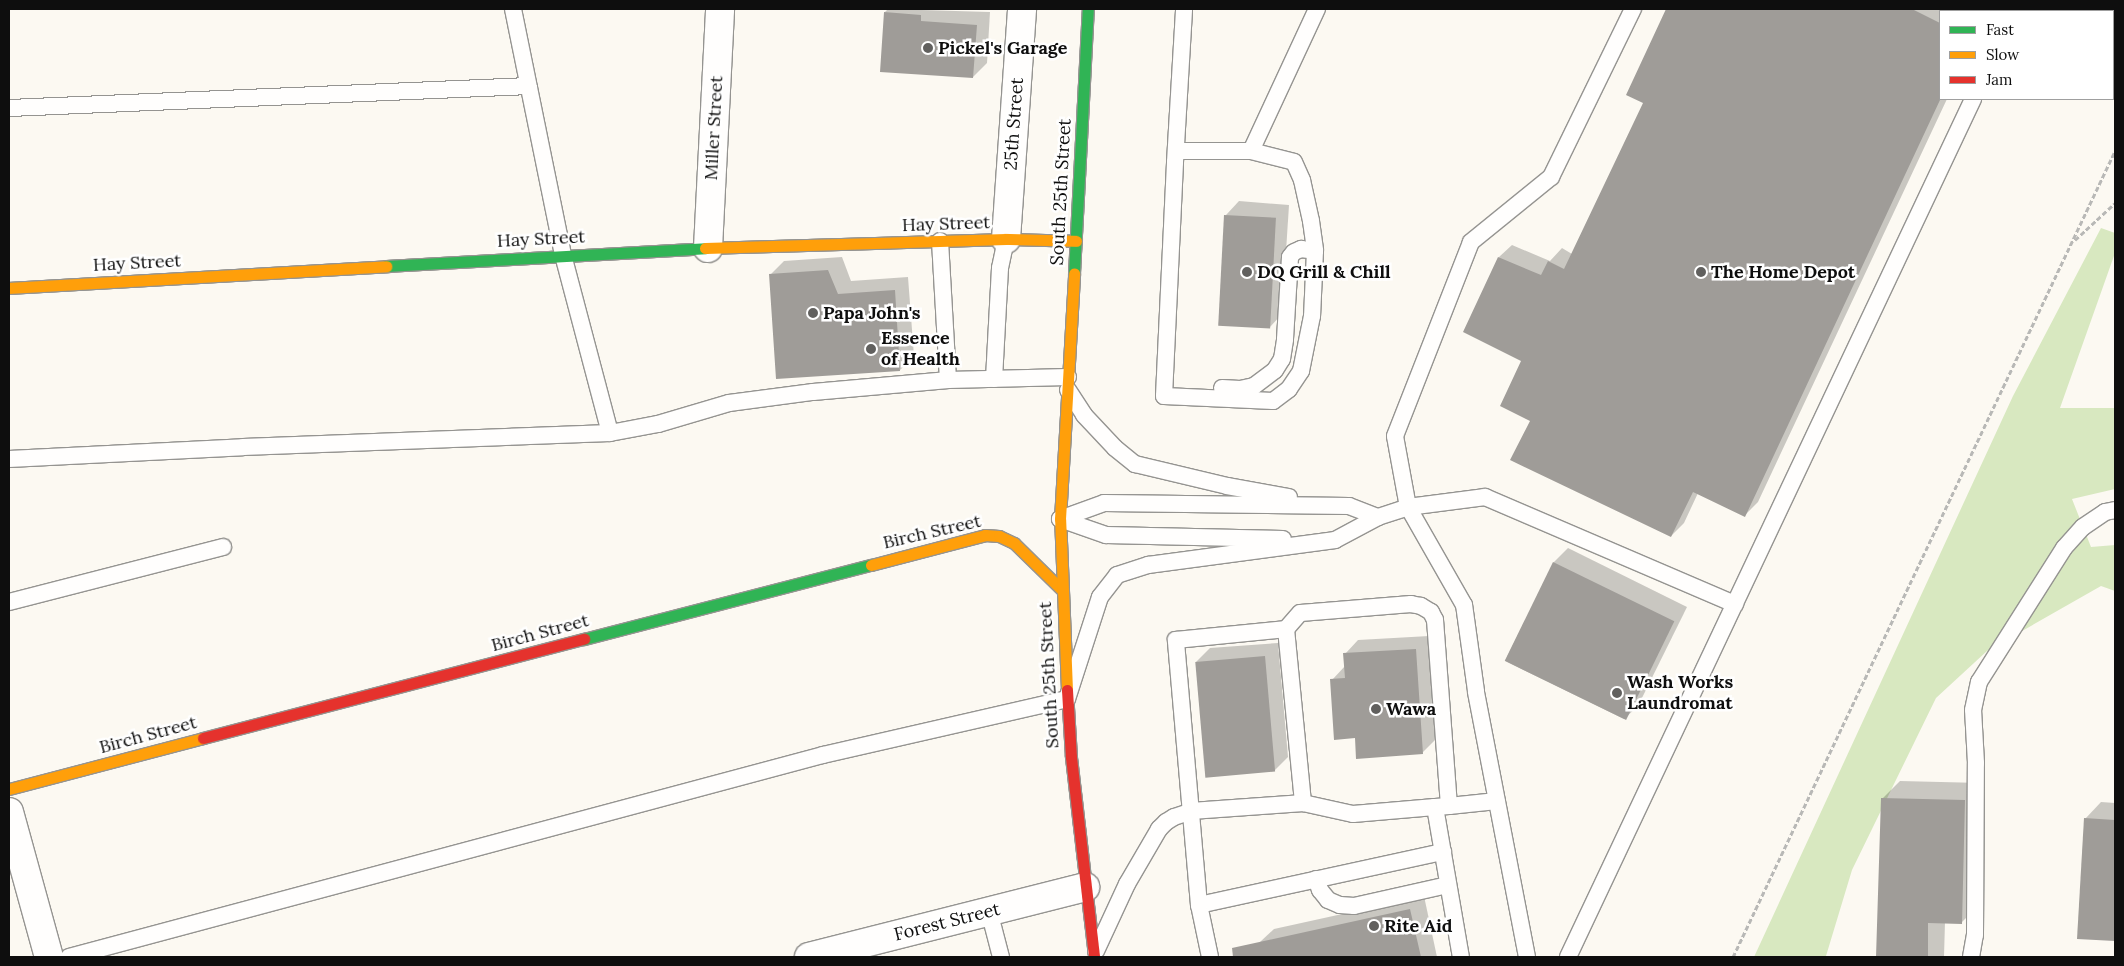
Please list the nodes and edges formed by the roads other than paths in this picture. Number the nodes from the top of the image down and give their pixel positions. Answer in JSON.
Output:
{"nodes":[{"id":1,"x":513,"y":9,"type":"edge"},
{"id":2,"x":720,"y":9,"type":"edge"},
{"id":3,"x":1022,"y":9,"type":"edge"},
{"id":4,"x":1088,"y":9,"type":"edge"},
{"id":5,"x":1184,"y":9,"type":"edge"},
{"id":6,"x":1317,"y":9,"type":"edge"},
{"id":7,"x":1633,"y":9,"type":"edge"},
{"id":8,"x":529,"y":86,"type":"junction"},
{"id":9,"x":1973,"y":100,"type":"edge"},
{"id":10,"x":9,"y":108,"type":"edge"},
{"id":11,"x":1176,"y":151,"type":"junction"},
{"id":12,"x":1251,"y":151,"type":"junction"},
{"id":13,"x":1006,"y":239,"type":"junction"},
{"id":14,"x":940,"y":241,"type":"junction"},
{"id":15,"x":1076,"y":241,"type":"junction"},
{"id":16,"x":708,"y":248,"type":"junction"},
{"id":17,"x":1315,"y":251,"type":"junction"},
{"id":18,"x":563,"y":255,"type":"junction"},
{"id":19,"x":9,"y":288,"type":"edge"},
{"id":20,"x":994,"y":379,"type":"junction"},
{"id":21,"x":948,"y":380,"type":"junction"},
{"id":22,"x":1068,"y":383,"type":"junction"},
{"id":23,"x":1164,"y":391,"type":"junction"},
{"id":24,"x":610,"y":433,"type":"junction"},
{"id":25,"x":9,"y":459,"type":"edge"},
{"id":26,"x":1336,"y":505,"type":"junction"},
{"id":27,"x":1408,"y":507,"type":"junction"},
{"id":28,"x":2115,"y":510,"type":"edge"},
{"id":29,"x":1378,"y":517,"type":"junction"},
{"id":30,"x":1060,"y":518,"type":"junction"},
{"id":31,"x":1335,"y":540,"type":"junction"},
{"id":32,"x":223,"y":547,"type":"dead end"},
{"id":33,"x":1062,"y":590,"type":"junction"},
{"id":34,"x":9,"y":602,"type":"edge"},
{"id":35,"x":1735,"y":604,"type":"junction"},
{"id":36,"x":1286,"y":630,"type":"junction"},
{"id":37,"x":1067,"y":698,"type":"junction"},
{"id":38,"x":9,"y":789,"type":"edge"},
{"id":39,"x":1497,"y":801,"type":"junction"},
{"id":40,"x":1302,"y":803,"type":"junction"},
{"id":41,"x":1442,"y":807,"type":"junction"},
{"id":42,"x":1192,"y":811,"type":"junction"},
{"id":43,"x":9,"y":812,"type":"edge"},
{"id":44,"x":1443,"y":852,"type":"junction"},
{"id":45,"x":1316,"y":879,"type":"junction"},
{"id":46,"x":1448,"y":885,"type":"junction"},
{"id":47,"x":1085,"y":887,"type":"junction"},
{"id":48,"x":1199,"y":905,"type":"junction"},
{"id":49,"x":989,"y":911,"type":"junction"},
{"id":50,"x":1094,"y":956,"type":"edge"},
{"id":51,"x":49,"y":957,"type":"edge"},
{"id":52,"x":69,"y":957,"type":"edge"},
{"id":53,"x":809,"y":957,"type":"edge"},
{"id":54,"x":1001,"y":957,"type":"edge"},
{"id":55,"x":1210,"y":957,"type":"edge"},
{"id":56,"x":1461,"y":957,"type":"edge"},
{"id":57,"x":1527,"y":957,"type":"edge"},
{"id":58,"x":1568,"y":957,"type":"edge"},
{"id":59,"x":1971,"y":957,"type":"edge"}],
"edges":[{"from":1,"to":8,"type":"lane"},
{"from":2,"to":16,"type":"street","name":"Miller Street"},
{"from":3,"to":13,"type":"street","name":"25th Street"},
{"from":4,"to":15,"type":"street","name":"South 25th Street"},
{"from":5,"to":11,"type":"lane"},
{"from":6,"to":12,"type":"lane"},
{"from":7,"to":27,"type":"lane"},
{"from":8,"to":10,"type":"lane"},
{"from":8,"to":18,"type":"lane"},
{"from":9,"to":35,"type":"lane"},
{"from":11,"to":12,"type":"lane"},
{"from":11,"to":23,"type":"lane"},
{"from":12,"to":17,"type":"lane"},
{"from":13,"to":14,"type":"street","name":"Hay Street"},
{"from":13,"to":15,"type":"street","name":"Hay Street"},
{"from":13,"to":20,"type":"lane"},
{"from":14,"to":16,"type":"street","name":"Hay Street"},
{"from":14,"to":21,"type":"lane"},
{"from":15,"to":22,"type":"street","name":"South 25th Street"},
{"from":16,"to":18,"type":"street","name":"Hay Street"},
{"from":17,"to":23,"type":"lane"},
{"from":17,"to":23,"type":"lane"},
{"from":18,"to":19,"type":"street","name":"Hay Street"},
{"from":18,"to":24,"type":"lane"},
{"from":20,"to":21,"type":"lane"},
{"from":20,"to":22,"type":"lane"},
{"from":21,"to":24,"type":"lane"},
{"from":22,"to":26,"type":"lane"},
{"from":22,"to":30,"type":"street","name":"South 25th Street"},
{"from":24,"to":25,"type":"lane"},
{"from":26,"to":29,"type":"lane"},
{"from":26,"to":30,"type":"lane"},
{"from":27,"to":29,"type":"lane"},
{"from":27,"to":35,"type":"lane"},
{"from":27,"to":39,"type":"lane"},
{"from":28,"to":59,"type":"lane"},
{"from":29,"to":31,"type":"lane"},
{"from":30,"to":31,"type":"lane"},
{"from":30,"to":33,"type":"street","name":"South 25th Street"},
{"from":31,"to":37,"type":"lane"},
{"from":32,"to":34,"type":"lane"},
{"from":33,"to":37,"type":"street","name":"South 25th Street"},
{"from":33,"to":38,"type":"street","name":"Birch Street"},
{"from":35,"to":58,"type":"lane"},
{"from":36,"to":40,"type":"lane"},
{"from":36,"to":41,"type":"lane"},
{"from":36,"to":42,"type":"lane"},
{"from":37,"to":47,"type":"street","name":"South 25th Street"},
{"from":37,"to":52,"type":"lane"},
{"from":39,"to":41,"type":"lane"},
{"from":39,"to":57,"type":"lane"},
{"from":40,"to":41,"type":"lane"},
{"from":40,"to":42,"type":"lane"},
{"from":41,"to":44,"type":"lane"},
{"from":42,"to":48,"type":"lane"},
{"from":42,"to":50,"type":"lane"},
{"from":43,"to":51,"type":"street"},
{"from":44,"to":45,"type":"lane"},
{"from":44,"to":46,"type":"lane"},
{"from":45,"to":46,"type":"lane"},
{"from":45,"to":48,"type":"lane"},
{"from":46,"to":56,"type":"lane"},
{"from":47,"to":49,"type":"street","name":"Forest Street"},
{"from":47,"to":50,"type":"street","name":"South 25th Street"},
{"from":48,"to":55,"type":"lane"},
{"from":49,"to":53,"type":"street","name":"Forest Street"},
{"from":49,"to":54,"type":"lane"}]}
